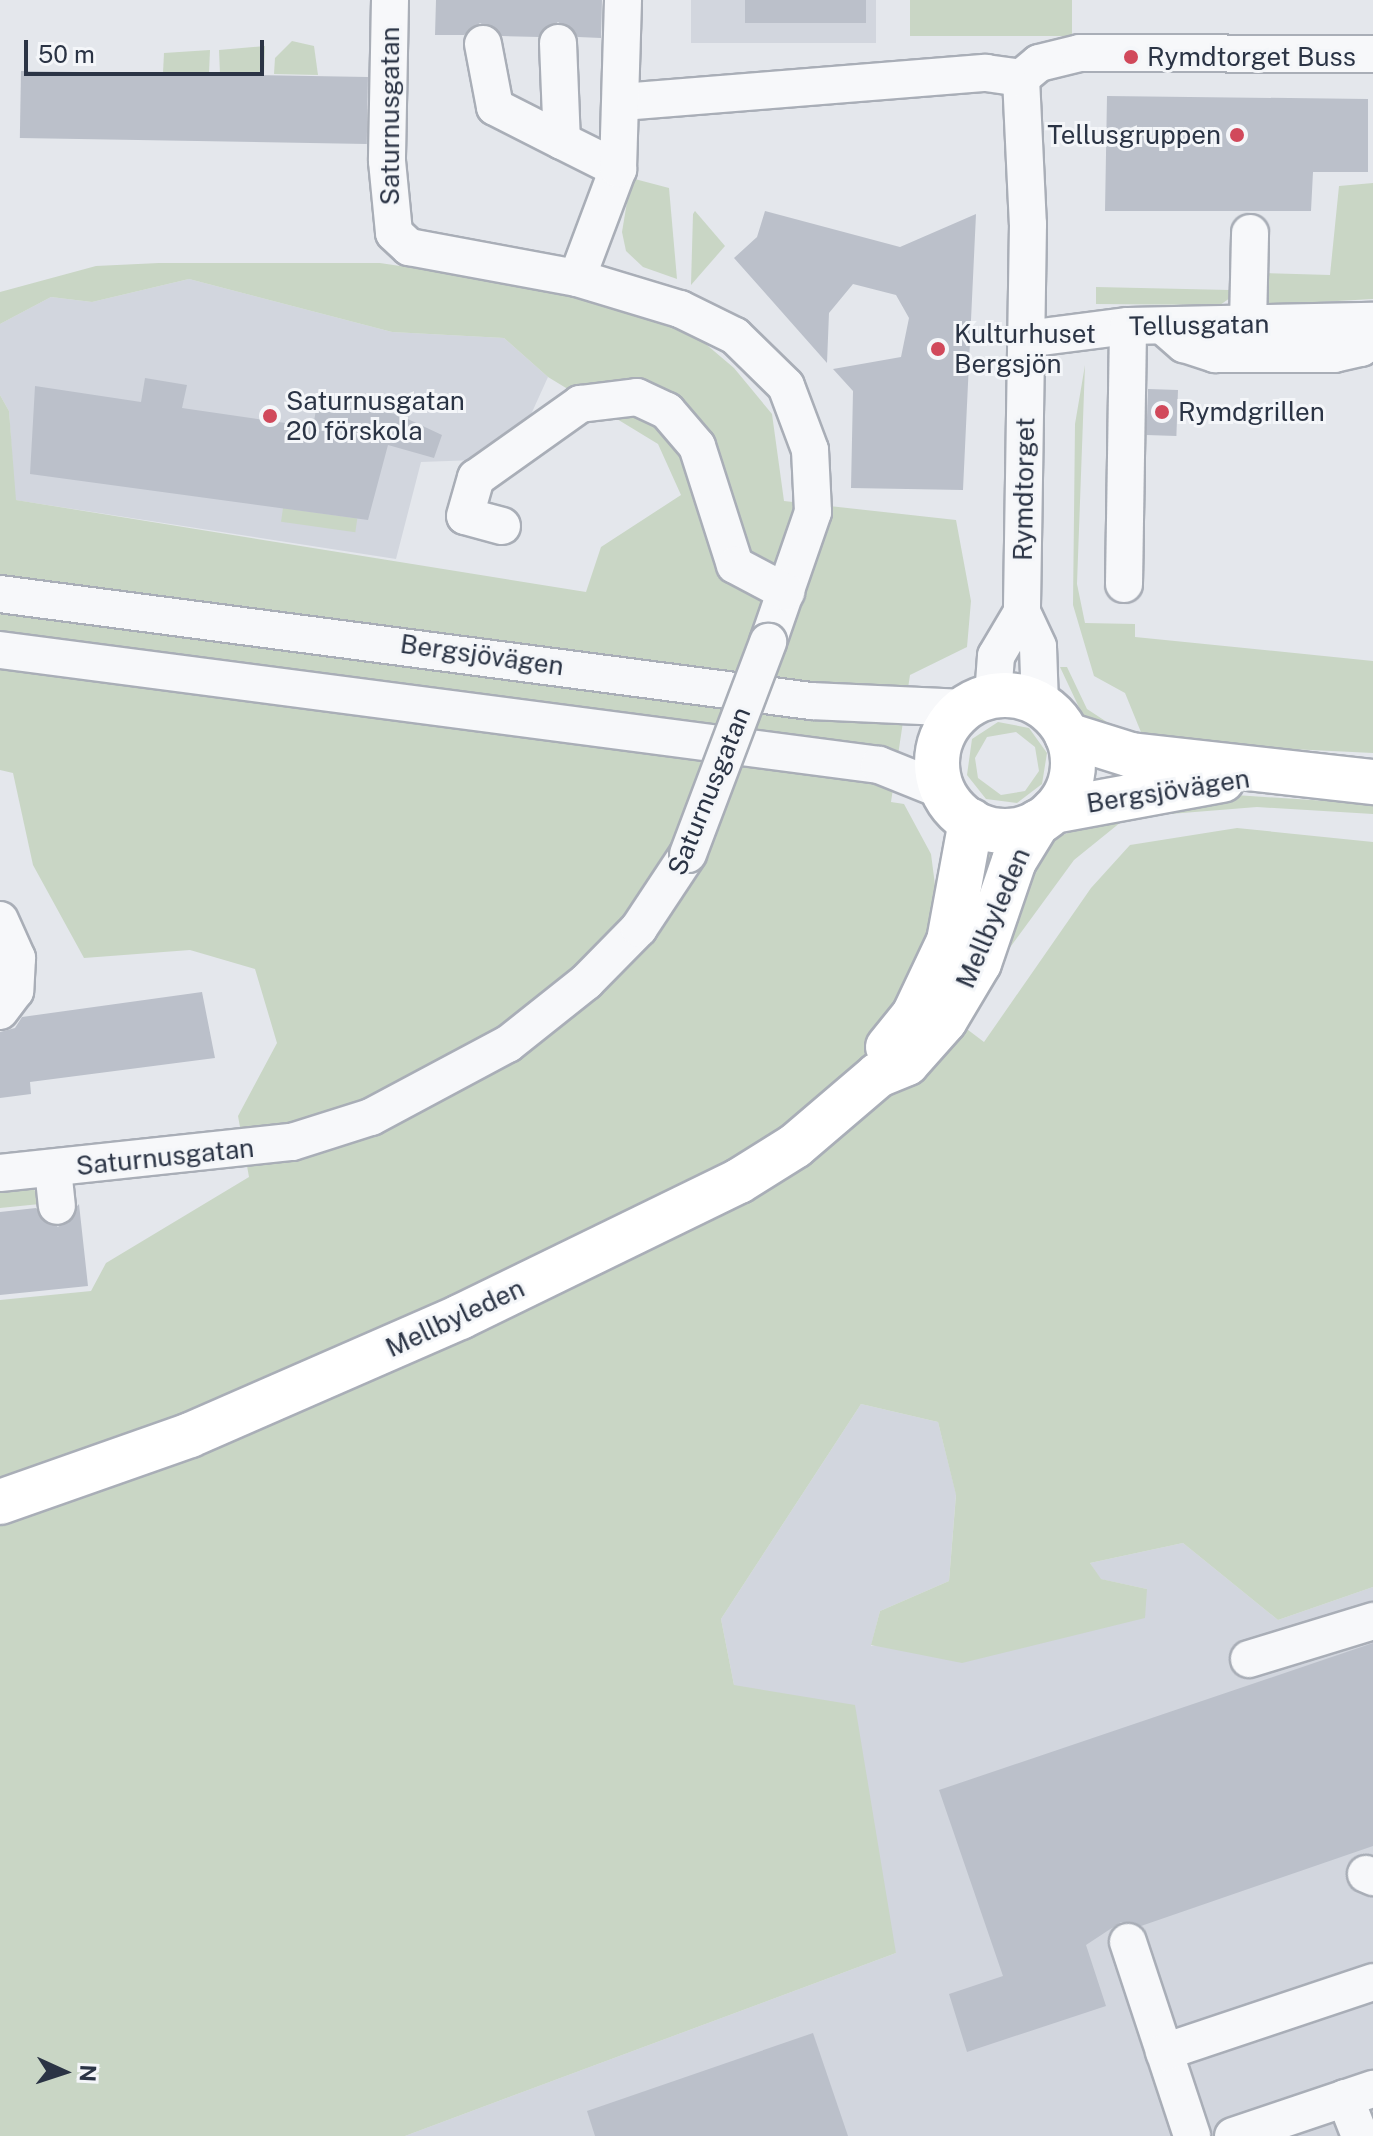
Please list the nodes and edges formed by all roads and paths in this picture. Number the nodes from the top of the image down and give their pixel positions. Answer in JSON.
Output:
{"nodes":[{"id":1,"x":390,"y":0,"type":"edge"},
{"id":2,"x":623,"y":0,"type":"edge"},
{"id":3,"x":558,"y":43,"type":"dead end"},
{"id":4,"x":483,"y":44,"type":"dead end"},
{"id":5,"x":1373,"y":54,"type":"edge"},
{"id":6,"x":1021,"y":78,"type":"junction"},
{"id":7,"x":622,"y":102,"type":"junction"},
{"id":8,"x":562,"y":141,"type":"junction"},
{"id":9,"x":618,"y":169,"type":"junction"},
{"id":10,"x":1250,"y":233,"type":"dead end"},
{"id":11,"x":577,"y":278,"type":"junction"},
{"id":12,"x":1373,"y":323,"type":"edge"},
{"id":13,"x":1248,"y":324,"type":"junction"},
{"id":14,"x":1146,"y":326,"type":"junction"},
{"id":15,"x":1026,"y":339,"type":"junction"},
{"id":16,"x":502,"y":526,"type":"dead end"},
{"id":17,"x":1124,"y":584,"type":"dead end"},
{"id":18,"x":786,"y":592,"type":"junction"},
{"id":19,"x":0,"y":594,"type":"edge"},
{"id":20,"x":1022,"y":612,"type":"junction"},
{"id":21,"x":0,"y":650,"type":"edge"},
{"id":22,"x":979,"y":702,"type":"junction"},
{"id":23,"x":1053,"y":720,"type":"junction"},
{"id":24,"x":1284,"y":773,"type":"junction"},
{"id":25,"x":1373,"y":782,"type":"edge"},
{"id":26,"x":957,"y":806,"type":"junction"},
{"id":27,"x":1046,"y":816,"type":"junction"},
{"id":28,"x":0,"y":920,"type":"edge"},
{"id":29,"x":0,"y":1011,"type":"edge"},
{"id":30,"x":878,"y":1075,"type":"junction"},
{"id":31,"x":53,"y":1169,"type":"junction"},
{"id":32,"x":0,"y":1173,"type":"edge"},
{"id":33,"x":57,"y":1206,"type":"dead end"},
{"id":34,"x":0,"y":1502,"type":"edge"},
{"id":35,"x":1373,"y":1621,"type":"edge"},
{"id":36,"x":1249,"y":1659,"type":"dead end"},
{"id":37,"x":1128,"y":1942,"type":"dead end"},
{"id":38,"x":1373,"y":1982,"type":"edge"},
{"id":39,"x":1164,"y":2052,"type":"junction"},
{"id":40,"x":1359,"y":2094,"type":"edge"},
{"id":41,"x":1192,"y":2136,"type":"edge"},
{"id":42,"x":1233,"y":2136,"type":"edge"},
{"id":43,"x":1360,"y":2136,"type":"edge"}],
"edges":[{"from":1,"to":11,"type":"street","name":"Saturnusgatan"},
{"from":2,"to":7,"type":"street"},
{"from":3,"to":8,"type":"street"},
{"from":4,"to":8,"type":"street"},
{"from":5,"to":6,"type":"street"},
{"from":6,"to":7,"type":"street"},
{"from":6,"to":15,"type":"street","name":"Rymdtorget"},
{"from":7,"to":9,"type":"street"},
{"from":8,"to":9,"type":"street"},
{"from":9,"to":11,"type":"street"},
{"from":10,"to":13,"type":"street"},
{"from":11,"to":18,"type":"street","name":"Saturnusgatan"},
{"from":12,"to":13,"type":"street","name":"Tellusgatan"},
{"from":12,"to":14,"type":"street"},
{"from":13,"to":14,"type":"street","name":"Tellusgatan"},
{"from":14,"to":15,"type":"street","name":"Tellusgatan"},
{"from":14,"to":17,"type":"street"},
{"from":15,"to":20,"type":"street","name":"Rymdtorget"},
{"from":16,"to":18,"type":"street"},
{"from":18,"to":31,"type":"street","name":"Saturnusgatan","bridge":true},
{"from":19,"to":22,"type":"street","name":"Bergsjövägen"},
{"from":20,"to":22,"type":"street","name":"Rymdtorget"},
{"from":20,"to":23,"type":"street","name":"Rymdtorget"},
{"from":21,"to":26,"type":"street","name":"Bergsjövägen"},
{"from":22,"to":23,"type":"main road","name":"Bergsjövägen"},
{"from":22,"to":26,"type":"main road"},
{"from":23,"to":24,"type":"main road","name":"Bergsjövägen"},
{"from":23,"to":27,"type":"main road","name":"Bergsjövägen"},
{"from":24,"to":25,"type":"main road","name":"Bergsjövägen"},
{"from":24,"to":27,"type":"main road","name":"Bergsjövägen"},
{"from":26,"to":27,"type":"main road","name":"Bergsjövägen"},
{"from":26,"to":30,"type":"main road","name":"Mellbyleden"},
{"from":27,"to":30,"type":"main road","name":"Mellbyleden"},
{"from":28,"to":29,"type":"street"},
{"from":30,"to":34,"type":"main road","name":"Mellbyleden"},
{"from":31,"to":32,"type":"street","name":"Saturnusgatan"},
{"from":31,"to":33,"type":"street"},
{"from":35,"to":36,"type":"street"},
{"from":37,"to":39,"type":"street"},
{"from":38,"to":39,"type":"street"},
{"from":39,"to":41,"type":"street"},
{"from":40,"to":42,"type":"street"},
{"from":40,"to":43,"type":"street"}]}
